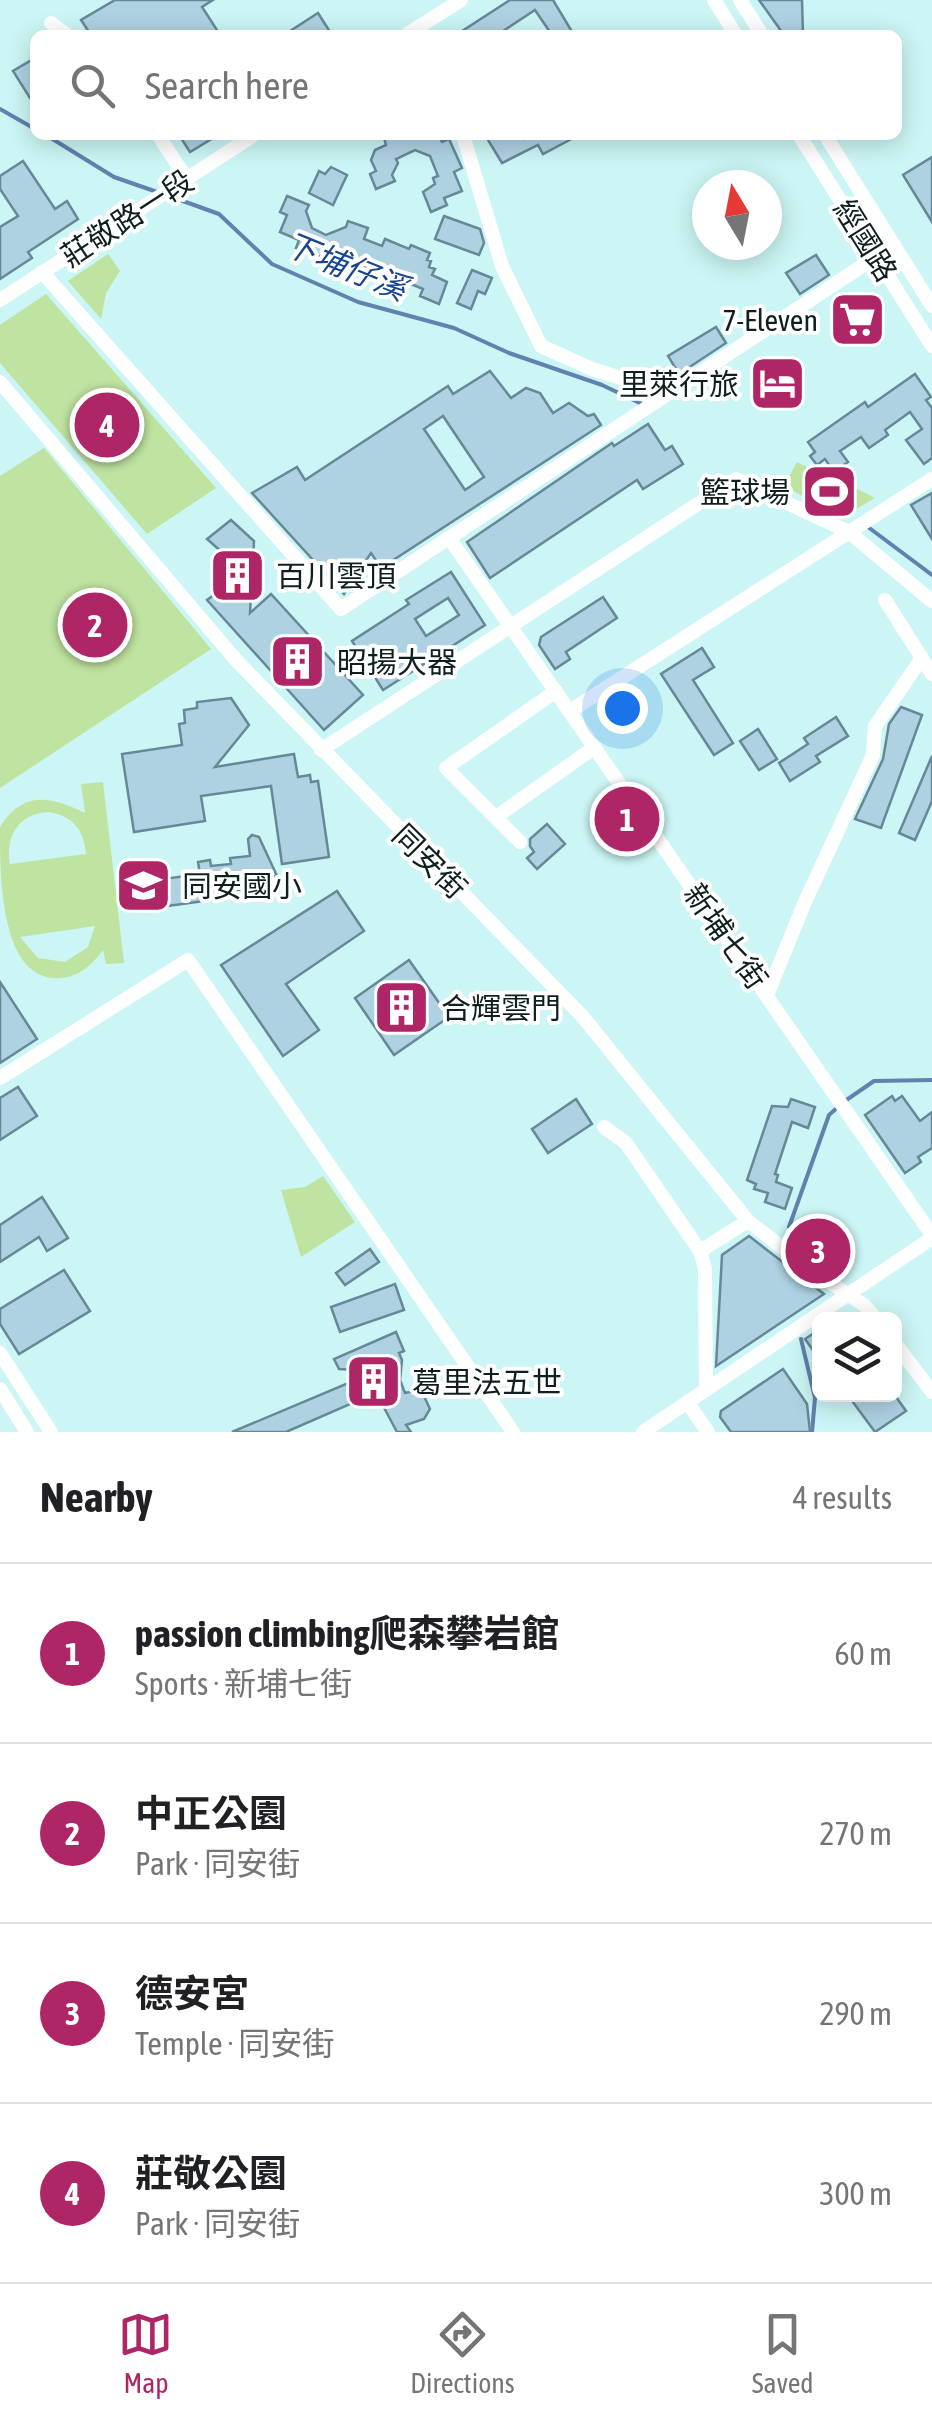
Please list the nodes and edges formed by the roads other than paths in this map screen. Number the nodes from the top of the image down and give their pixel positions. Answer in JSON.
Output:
{"nodes":[{"id":1,"x":461,"y":0,"type":"edge"},
{"id":2,"x":714,"y":0,"type":"edge"},
{"id":3,"x":740,"y":0,"type":"edge"},
{"id":4,"x":52,"y":23,"type":"dead end"},
{"id":5,"x":61,"y":30,"type":"edge"},
{"id":6,"x":414,"y":30,"type":"edge"},
{"id":7,"x":733,"y":30,"type":"edge"},
{"id":8,"x":759,"y":30,"type":"edge"},
{"id":9,"x":161,"y":140,"type":"edge"},
{"id":10,"x":246,"y":140,"type":"edge"},
{"id":11,"x":464,"y":140,"type":"edge"},
{"id":12,"x":802,"y":140,"type":"edge"},
{"id":13,"x":827,"y":140,"type":"edge"},
{"id":14,"x":182,"y":182,"type":"junction"},
{"id":15,"x":894,"y":245,"type":"junction"},
{"id":16,"x":876,"y":256,"type":"junction"},
{"id":17,"x":42,"y":272,"type":"junction"},
{"id":18,"x":0,"y":300,"type":"edge"},
{"id":19,"x":932,"y":306,"type":"edge"},
{"id":20,"x":932,"y":346,"type":"edge"},
{"id":21,"x":0,"y":382,"type":"edge"},
{"id":22,"x":649,"y":406,"type":"junction"},
{"id":23,"x":932,"y":478,"type":"edge"},
{"id":24,"x":852,"y":530,"type":"junction"},
{"id":25,"x":450,"y":539,"type":"junction"},
{"id":26,"x":885,"y":600,"type":"dead end"},
{"id":27,"x":932,"y":601,"type":"edge"},
{"id":28,"x":510,"y":626,"type":"junction"},
{"id":29,"x":922,"y":658,"type":"junction"},
{"id":30,"x":932,"y":674,"type":"edge"},
{"id":31,"x":556,"y":691,"type":"junction"},
{"id":32,"x":570,"y":712,"type":"junction"},
{"id":33,"x":595,"y":747,"type":"junction"},
{"id":34,"x":321,"y":750,"type":"junction"},
{"id":35,"x":496,"y":817,"type":"junction"},
{"id":36,"x":520,"y":842,"type":"dead end"},
{"id":37,"x":767,"y":995,"type":"junction"},
{"id":38,"x":0,"y":1078,"type":"edge"},
{"id":39,"x":604,"y":1127,"type":"dead end"},
{"id":40,"x":748,"y":1221,"type":"junction"},
{"id":41,"x":932,"y":1237,"type":"edge"},
{"id":42,"x":700,"y":1251,"type":"junction"},
{"id":43,"x":849,"y":1294,"type":"junction"},
{"id":44,"x":868,"y":1312,"type":"edge"},
{"id":45,"x":902,"y":1353,"type":"edge"},
{"id":46,"x":0,"y":1354,"type":"edge"},
{"id":47,"x":706,"y":1388,"type":"junction"},
{"id":48,"x":0,"y":1390,"type":"edge"},
{"id":49,"x":932,"y":1392,"type":"edge"},
{"id":50,"x":687,"y":1402,"type":"junction"},
{"id":51,"x":27,"y":1432,"type":"edge"},
{"id":52,"x":50,"y":1432,"type":"edge"},
{"id":53,"x":513,"y":1432,"type":"edge"},
{"id":54,"x":643,"y":1432,"type":"edge"},
{"id":55,"x":708,"y":1432,"type":"edge"}],
"edges":[{"from":1,"to":6,"type":"street"},
{"from":2,"to":7,"type":"street"},
{"from":3,"to":8,"type":"street"},
{"from":4,"to":5,"type":"street"},
{"from":9,"to":14,"type":"street"},
{"from":10,"to":14,"type":"street","name":"莊敬路一段"},
{"from":11,"to":22,"type":"street"},
{"from":12,"to":16,"type":"street","name":"經國路"},
{"from":13,"to":15,"type":"street","name":"經國路"},
{"from":14,"to":17,"type":"street","name":"莊敬路一段"},
{"from":15,"to":16,"type":"street"},
{"from":15,"to":19,"type":"street","name":"經國路"},
{"from":16,"to":20,"type":"street","name":"經國路"},
{"from":16,"to":22,"type":"street"},
{"from":17,"to":18,"type":"street","name":"莊敬路一段"},
{"from":17,"to":25,"type":"street"},
{"from":21,"to":34,"type":"street","name":"同安街"},
{"from":22,"to":25,"type":"street"},
{"from":23,"to":24,"type":"street"},
{"from":24,"to":27,"type":"street"},
{"from":24,"to":28,"type":"street"},
{"from":24,"to":32,"type":"street"},
{"from":25,"to":28,"type":"street","name":"新埔七街"},
{"from":26,"to":29,"type":"street"},
{"from":28,"to":31,"type":"street","name":"新埔七街"},
{"from":28,"to":34,"type":"street"},
{"from":29,"to":30,"type":"street"},
{"from":29,"to":37,"type":"street"},
{"from":31,"to":32,"type":"street","name":"新埔七街"},
{"from":31,"to":35,"type":"street"},
{"from":32,"to":33,"type":"street","name":"新埔七街"},
{"from":33,"to":35,"type":"street"},
{"from":33,"to":37,"type":"street","name":"新埔七街"},
{"from":34,"to":40,"type":"street","name":"同安街"},
{"from":35,"to":36,"type":"street"},
{"from":37,"to":41,"type":"street","name":"新埔七街"},
{"from":38,"to":53,"type":"street"},
{"from":39,"to":42,"type":"street"},
{"from":40,"to":42,"type":"street"},
{"from":40,"to":43,"type":"street","name":"同安街"},
{"from":41,"to":43,"type":"street"},
{"from":42,"to":47,"type":"street"},
{"from":43,"to":44,"type":"street","name":"同安街"},
{"from":43,"to":47,"type":"street"},
{"from":45,"to":49,"type":"street"},
{"from":46,"to":52,"type":"street"},
{"from":47,"to":50,"type":"street"},
{"from":48,"to":51,"type":"street"},
{"from":50,"to":54,"type":"street"},
{"from":50,"to":55,"type":"street"}]}
